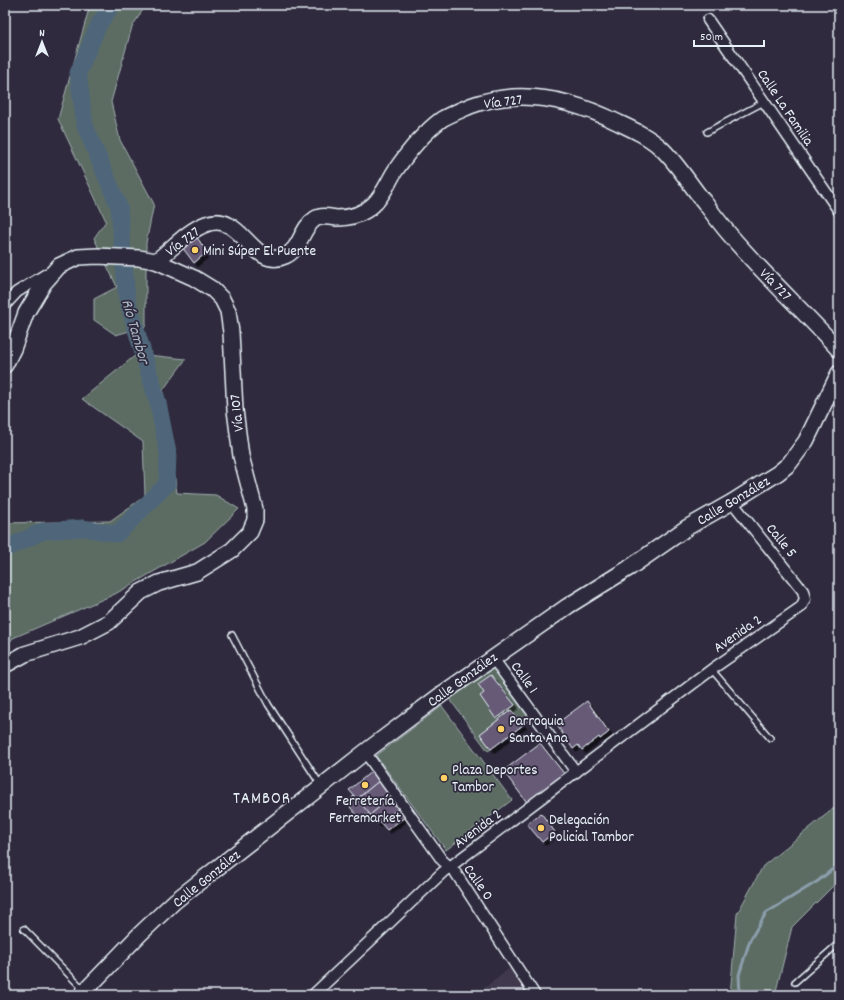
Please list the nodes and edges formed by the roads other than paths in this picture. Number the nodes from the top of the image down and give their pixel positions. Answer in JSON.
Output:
{"nodes":[{"id":1,"x":708,"y":20,"type":"dead end"},
{"id":2,"x":764,"y":102,"type":"junction"},
{"id":3,"x":707,"y":132,"type":"dead end"},
{"id":4,"x":839,"y":211,"type":"edge"},
{"id":5,"x":156,"y":261,"type":"junction"},
{"id":6,"x":59,"y":266,"type":"junction"},
{"id":7,"x":5,"y":305,"type":"edge"},
{"id":8,"x":839,"y":350,"type":"edge"},
{"id":9,"x":5,"y":365,"type":"edge"},
{"id":10,"x":838,"y":382,"type":"edge"},
{"id":11,"x":732,"y":502,"type":"junction"},
{"id":12,"x":805,"y":599,"type":"joint"},
{"id":13,"x":232,"y":635,"type":"dead end"},
{"id":14,"x":492,"y":657,"type":"junction"},
{"id":15,"x":5,"y":665,"type":"edge"},
{"id":16,"x":712,"y":670,"type":"junction"},
{"id":17,"x":770,"y":738,"type":"dead end"},
{"id":18,"x":365,"y":752,"type":"junction"},
{"id":19,"x":576,"y":772,"type":"junction"},
{"id":20,"x":321,"y":787,"type":"junction"},
{"id":21,"x":449,"y":867,"type":"junction"},
{"id":22,"x":24,"y":929,"type":"dead end"},
{"id":23,"x":839,"y":943,"type":"edge"},
{"id":24,"x":795,"y":982,"type":"dead end"},
{"id":25,"x":83,"y":993,"type":"edge"},
{"id":26,"x":314,"y":995,"type":"edge"},
{"id":27,"x":535,"y":995,"type":"edge"}],
"edges":[{"from":1,"to":2,"type":"street","name":"Calle La Familia"},
{"from":2,"to":3,"type":"lane"},
{"from":2,"to":4,"type":"street","name":"Calle La Familia"},
{"from":5,"to":6,"type":"street","name":"Vía 107"},
{"from":5,"to":8,"type":"street","name":"Vía 727"},
{"from":5,"to":15,"type":"street","name":"Vía 107"},
{"from":6,"to":7,"type":"street"},
{"from":6,"to":9,"type":"street","name":"Vía 107"},
{"from":10,"to":11,"type":"street","name":"Calle González"},
{"from":11,"to":12,"type":"street","name":"Calle 5"},
{"from":11,"to":14,"type":"street","name":"Calle González"},
{"from":12,"to":16,"type":"street","name":"Avenida 2"},
{"from":13,"to":20,"type":"lane"},
{"from":14,"to":18,"type":"street","name":"Calle González"},
{"from":14,"to":19,"type":"street","name":"Calle 1"},
{"from":16,"to":17,"type":"lane"},
{"from":16,"to":19,"type":"street","name":"Avenida 2"},
{"from":18,"to":20,"type":"street","name":"Calle González"},
{"from":18,"to":21,"type":"street","name":"Calle 0"},
{"from":19,"to":21,"type":"street","name":"Avenida 2"},
{"from":20,"to":25,"type":"street","name":"Calle González"},
{"from":21,"to":26,"type":"street","name":"Avenida 2"},
{"from":21,"to":27,"type":"street","name":"Calle 0"},
{"from":22,"to":25,"type":"lane"},
{"from":23,"to":24,"type":"lane"}]}
